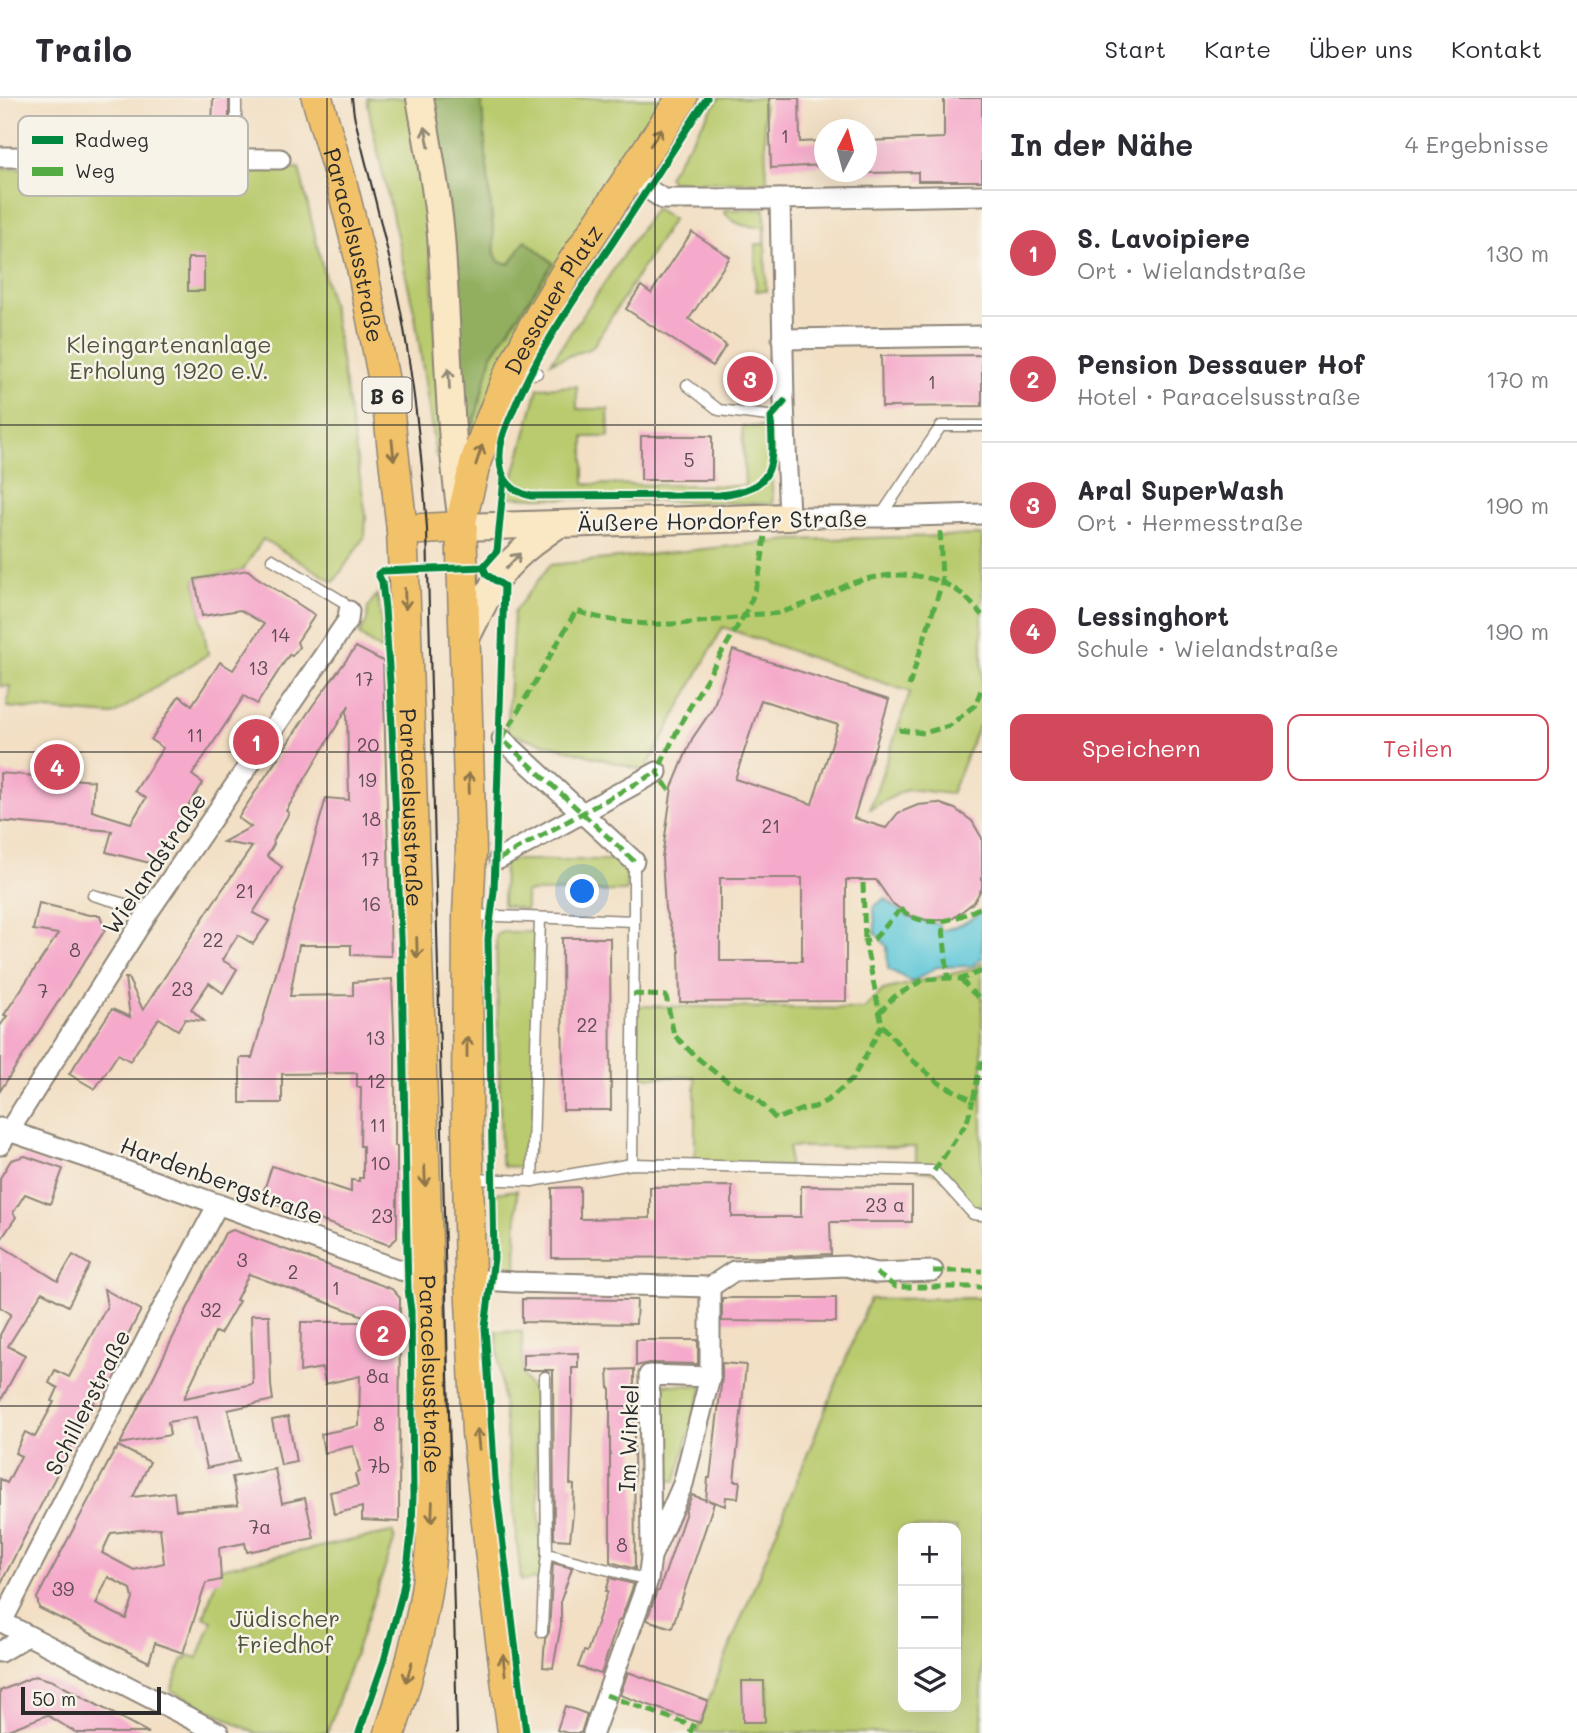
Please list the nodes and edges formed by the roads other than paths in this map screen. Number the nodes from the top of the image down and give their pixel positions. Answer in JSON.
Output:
{"nodes":[{"id":1,"x":236,"y":98,"type":"edge"},
{"id":2,"x":317,"y":98,"type":"edge"},
{"id":3,"x":420,"y":98,"type":"edge"},
{"id":4,"x":682,"y":98,"type":"edge"},
{"id":5,"x":236,"y":116,"type":"edge"},
{"id":6,"x":0,"y":158,"type":"edge"},
{"id":7,"x":18,"y":158,"type":"edge"},
{"id":8,"x":248,"y":158,"type":"edge"},
{"id":9,"x":280,"y":159,"type":"dead end"},
{"id":10,"x":630,"y":177,"type":"junction"},
{"id":11,"x":982,"y":195,"type":"edge"},
{"id":12,"x":780,"y":199,"type":"junction"},
{"id":13,"x":982,"y":336,"type":"edge"},
{"id":14,"x":782,"y":339,"type":"junction"},
{"id":15,"x":537,"y":373,"type":"dead end"},
{"id":16,"x":507,"y":379,"type":"junction"},
{"id":17,"x":687,"y":385,"type":"dead end"},
{"id":18,"x":785,"y":418,"type":"junction"},
{"id":19,"x":982,"y":426,"type":"edge"},
{"id":20,"x":982,"y":514,"type":"edge"},
{"id":21,"x":789,"y":517,"type":"junction"},
{"id":22,"x":880,"y":517,"type":"junction"},
{"id":23,"x":461,"y":524,"type":"junction"},
{"id":24,"x":559,"y":524,"type":"junction"},
{"id":25,"x":402,"y":530,"type":"junction"},
{"id":26,"x":272,"y":559,"type":"dead end"},
{"id":27,"x":349,"y":611,"type":"joint"},
{"id":28,"x":465,"y":640,"type":"junction"},
{"id":29,"x":502,"y":739,"type":"dead end"},
{"id":30,"x":657,"y":772,"type":"dead end"},
{"id":31,"x":582,"y":813,"type":"junction"},
{"id":32,"x":499,"y":859,"type":"dead end"},
{"id":33,"x":634,"y":861,"type":"joint"},
{"id":34,"x":93,"y":895,"type":"dead end"},
{"id":35,"x":149,"y":911,"type":"junction"},
{"id":36,"x":468,"y":915,"type":"junction"},
{"id":37,"x":540,"y":918,"type":"junction"},
{"id":38,"x":634,"y":921,"type":"junction"},
{"id":39,"x":3,"y":1134,"type":"edge"},
{"id":40,"x":632,"y":1164,"type":"junction"},
{"id":41,"x":467,"y":1178,"type":"junction"},
{"id":42,"x":532,"y":1181,"type":"junction"},
{"id":43,"x":218,"y":1205,"type":"junction"},
{"id":44,"x":982,"y":1215,"type":"edge"},
{"id":45,"x":933,"y":1271,"type":"dead end"},
{"id":46,"x":429,"y":1276,"type":"junction"},
{"id":47,"x":470,"y":1279,"type":"junction"},
{"id":48,"x":710,"y":1287,"type":"junction"},
{"id":49,"x":545,"y":1377,"type":"dead end"},
{"id":50,"x":710,"y":1377,"type":"junction"},
{"id":51,"x":547,"y":1554,"type":"junction"},
{"id":52,"x":651,"y":1557,"type":"junction"},
{"id":53,"x":648,"y":1580,"type":"junction"},
{"id":54,"x":1,"y":1621,"type":"edge"},
{"id":55,"x":542,"y":1632,"type":"dead end"},
{"id":56,"x":27,"y":1636,"type":"junction"},
{"id":57,"x":0,"y":1652,"type":"edge"},
{"id":58,"x":219,"y":1733,"type":"edge"},
{"id":59,"x":390,"y":1733,"type":"edge"},
{"id":60,"x":513,"y":1733,"type":"edge"},
{"id":61,"x":593,"y":1733,"type":"edge"}],
"edges":[{"from":1,"to":5,"type":"lane"},
{"from":2,"to":25,"type":"main road","name":"Paracelsusstraße","number":"B 6","one_way":true},
{"from":23,"to":3,"type":"street","name":"Paracelsusstraße","one_way":true},
{"from":10,"to":4,"type":"main road","name":"Dessauer Platz","one_way":true},
{"from":6,"to":7,"type":"street"},
{"from":8,"to":9,"type":"street"},
{"from":10,"to":12,"type":"street"},
{"from":10,"to":16,"type":"main road","name":"Dessauer Platz"},
{"from":11,"to":12,"type":"street"},
{"from":12,"to":14,"type":"street"},
{"from":13,"to":14,"type":"street"},
{"from":14,"to":18,"type":"street"},
{"from":15,"to":16,"type":"lane"},
{"from":23,"to":16,"type":"main road","name":"Dessauer Platz","one_way":true},
{"from":17,"to":18,"type":"lane"},
{"from":18,"to":21,"type":"street"},
{"from":19,"to":22,"type":"lane"},
{"from":20,"to":22,"type":"street","name":"Äußere Hordorfer Straße"},
{"from":21,"to":22,"type":"street","name":"Äußere Hordorfer Straße"},
{"from":21,"to":24,"type":"street","name":"Äußere Hordorfer Straße"},
{"from":23,"to":24,"type":"street","name":"Äußere Hordorfer Straße"},
{"from":23,"to":25,"type":"main road"},
{"from":23,"to":28,"type":"main road","name":"Paracelsusstraße"},
{"from":28,"to":24,"type":"street","one_way":true},
{"from":25,"to":46,"type":"main road","name":"Paracelsusstraße","number":"B 6","one_way":true},
{"from":26,"to":27,"type":"lane"},
{"from":27,"to":35,"type":"street","name":"Wielandstraße"},
{"from":36,"to":28,"type":"main road","name":"Paracelsusstraße","one_way":true},
{"from":29,"to":31,"type":"street"},
{"from":30,"to":31,"type":"street"},
{"from":31,"to":32,"type":"street"},
{"from":31,"to":33,"type":"street"},
{"from":33,"to":38,"type":"lane"},
{"from":34,"to":35,"type":"lane"},
{"from":35,"to":39,"type":"street","name":"Wielandstraße"},
{"from":36,"to":37,"type":"lane"},
{"from":41,"to":36,"type":"main road","name":"Paracelsusstraße","one_way":true},
{"from":37,"to":38,"type":"lane"},
{"from":37,"to":42,"type":"lane"},
{"from":38,"to":40,"type":"lane"},
{"from":39,"to":43,"type":"street","name":"Hardenbergstraße"},
{"from":40,"to":42,"type":"lane"},
{"from":40,"to":44,"type":"lane"},
{"from":41,"to":42,"type":"lane"},
{"from":41,"to":47,"type":"main road","name":"Paracelsusstraße"},
{"from":43,"to":46,"type":"street","name":"Hardenbergstraße"},
{"from":43,"to":54,"type":"street","name":"Schillerstraße"},
{"from":45,"to":48,"type":"street"},
{"from":46,"to":59,"type":"main road","name":"Paracelsusstraße","number":"B 6","one_way":true},
{"from":47,"to":48,"type":"street"},
{"from":60,"to":47,"type":"main road","name":"Paracelsusstraße","one_way":true},
{"from":48,"to":50,"type":"street","name":"Im Winkel"},
{"from":49,"to":51,"type":"lane"},
{"from":50,"to":52,"type":"street","name":"Im Winkel"},
{"from":50,"to":52,"type":"street","name":"Im Winkel"},
{"from":51,"to":53,"type":"lane"},
{"from":51,"to":55,"type":"lane"},
{"from":52,"to":53,"type":"street","name":"Im Winkel"},
{"from":53,"to":61,"type":"street","name":"Im Winkel"},
{"from":54,"to":56,"type":"street"},
{"from":56,"to":57,"type":"street"},
{"from":56,"to":58,"type":"street"}]}
